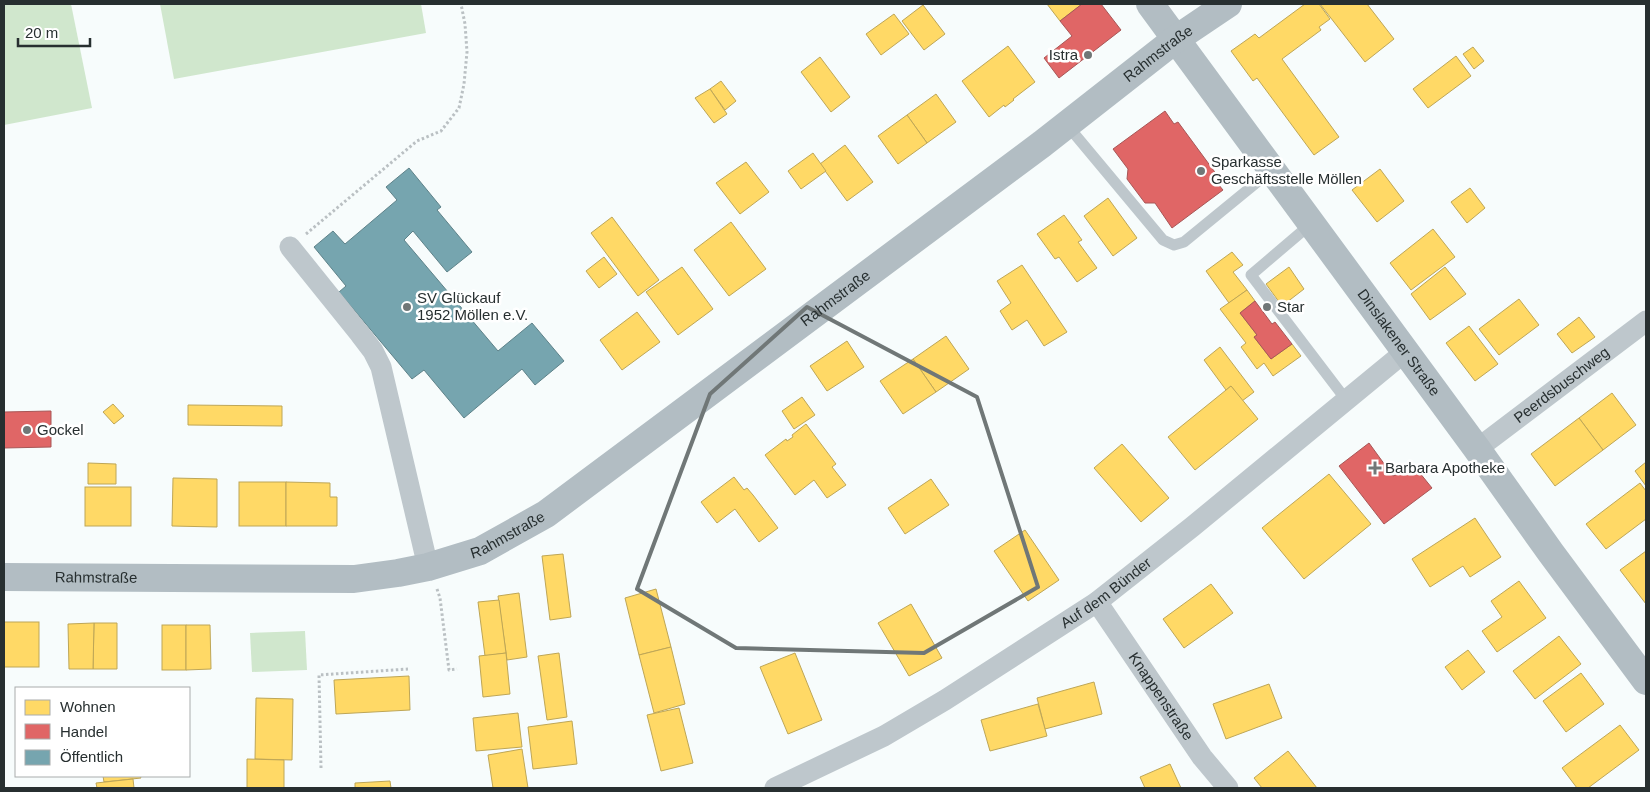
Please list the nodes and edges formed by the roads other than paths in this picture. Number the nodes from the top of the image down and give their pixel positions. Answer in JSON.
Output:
{"nodes":[{"id":1,"x":1150,"y":4,"type":"edge"},
{"id":2,"x":1228,"y":4,"type":"edge"},
{"id":3,"x":1176,"y":39,"type":"junction"},
{"id":4,"x":1066,"y":125,"type":"junction"},
{"id":5,"x":1272,"y":170,"type":"junction"},
{"id":6,"x":1312,"y":223,"type":"junction"},
{"id":7,"x":290,"y":247,"type":"road end"},
{"id":8,"x":1646,"y":321,"type":"edge"},
{"id":9,"x":1406,"y":351,"type":"junction"},
{"id":10,"x":1347,"y":401,"type":"junction"},
{"id":11,"x":1477,"y":449,"type":"junction"},
{"id":12,"x":428,"y":567,"type":"junction"},
{"id":13,"x":4,"y":577,"type":"edge"},
{"id":14,"x":1097,"y":602,"type":"junction"},
{"id":15,"x":1646,"y":681,"type":"edge"},
{"id":16,"x":775,"y":788,"type":"edge"},
{"id":17,"x":1228,"y":788,"type":"edge"}],
"edges":[{"from":1,"to":3,"type":"main road","name":"Dinslakener Straße"},
{"from":2,"to":3,"type":"main road","name":"Rahmstraße"},
{"from":3,"to":4,"type":"main road","name":"Rahmstraße"},
{"from":3,"to":5,"type":"main road","name":"Dinslakener Straße"},
{"from":4,"to":5,"type":"lane"},
{"from":4,"to":12,"type":"main road","name":"Rahmstraße"},
{"from":5,"to":6,"type":"main road","name":"Dinslakener Straße"},
{"from":6,"to":9,"type":"main road","name":"Dinslakener Straße"},
{"from":6,"to":10,"type":"lane"},
{"from":7,"to":12,"type":"street"},
{"from":8,"to":11,"type":"street","name":"Peerdsbuschweg"},
{"from":9,"to":10,"type":"street","name":"Auf dem Bünder"},
{"from":9,"to":11,"type":"main road","name":"Dinslakener Straße"},
{"from":10,"to":14,"type":"street","name":"Auf dem Bünder"},
{"from":11,"to":15,"type":"main road","name":"Dinslakener Straße"},
{"from":12,"to":13,"type":"main road","name":"Rahmstraße"},
{"from":14,"to":16,"type":"street","name":"Auf dem Bünder"},
{"from":14,"to":17,"type":"street","name":"Knappenstraße"}]}
